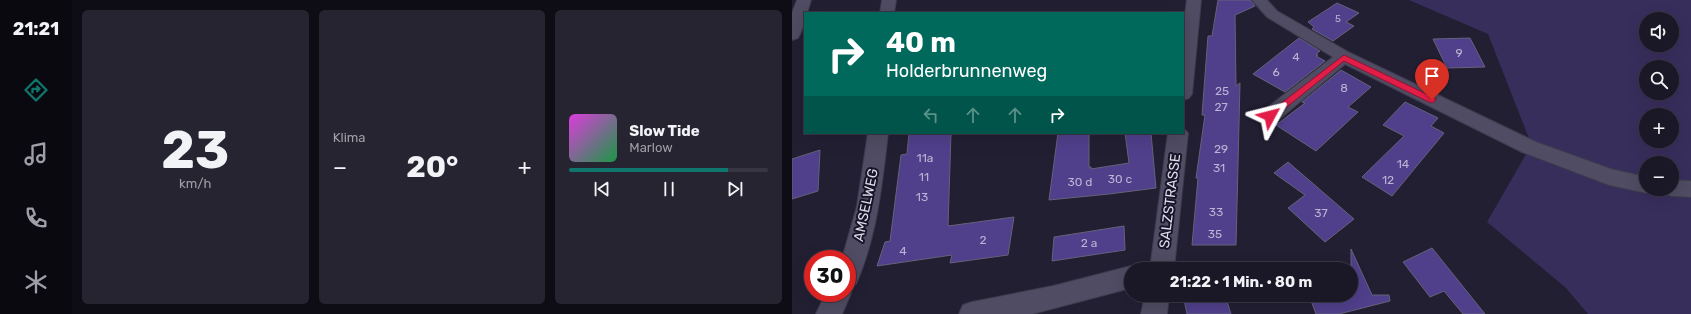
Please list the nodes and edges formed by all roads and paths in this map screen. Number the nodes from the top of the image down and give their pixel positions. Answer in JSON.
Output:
{"nodes":[{"id":1,"x":804,"y":0,"type":"edge"},
{"id":2,"x":889,"y":0,"type":"edge"},
{"id":3,"x":1194,"y":0,"type":"edge"},
{"id":4,"x":1259,"y":0,"type":"edge"},
{"id":5,"x":887,"y":12,"type":"edge"},
{"id":6,"x":792,"y":35,"type":"edge"},
{"id":7,"x":1344,"y":58,"type":"junction"},
{"id":8,"x":1184,"y":85,"type":"edge"},
{"id":9,"x":1270,"y":116,"type":"dead end"},
{"id":10,"x":878,"y":134,"type":"edge"},
{"id":11,"x":1178,"y":134,"type":"edge"},
{"id":12,"x":1639,"y":183,"type":"edge"},
{"id":13,"x":1679,"y":188,"type":"edge"},
{"id":14,"x":1691,"y":189,"type":"edge"},
{"id":15,"x":856,"y":250,"type":"edge"},
{"id":16,"x":1162,"y":262,"type":"edge"},
{"id":17,"x":1124,"y":279,"type":"edge"},
{"id":18,"x":835,"y":302,"type":"edge"},
{"id":19,"x":1156,"y":302,"type":"edge"},
{"id":20,"x":829,"y":314,"type":"edge"},
{"id":21,"x":972,"y":314,"type":"edge"},
{"id":22,"x":1154,"y":314,"type":"edge"}],
"edges":[{"from":1,"to":6,"type":"street"},
{"from":2,"to":5,"type":"street"},
{"from":3,"to":8,"type":"street"},
{"from":4,"to":7,"type":"street"},
{"from":7,"to":9,"type":"street"},
{"from":7,"to":12,"type":"street"},
{"from":10,"to":15,"type":"street","name":"AMSELWEG"},
{"from":11,"to":16,"type":"street","name":"SALZSTRASSE"},
{"from":13,"to":14,"type":"street"},
{"from":17,"to":21,"type":"street"},
{"from":18,"to":20,"type":"street"},
{"from":19,"to":22,"type":"street"}]}
